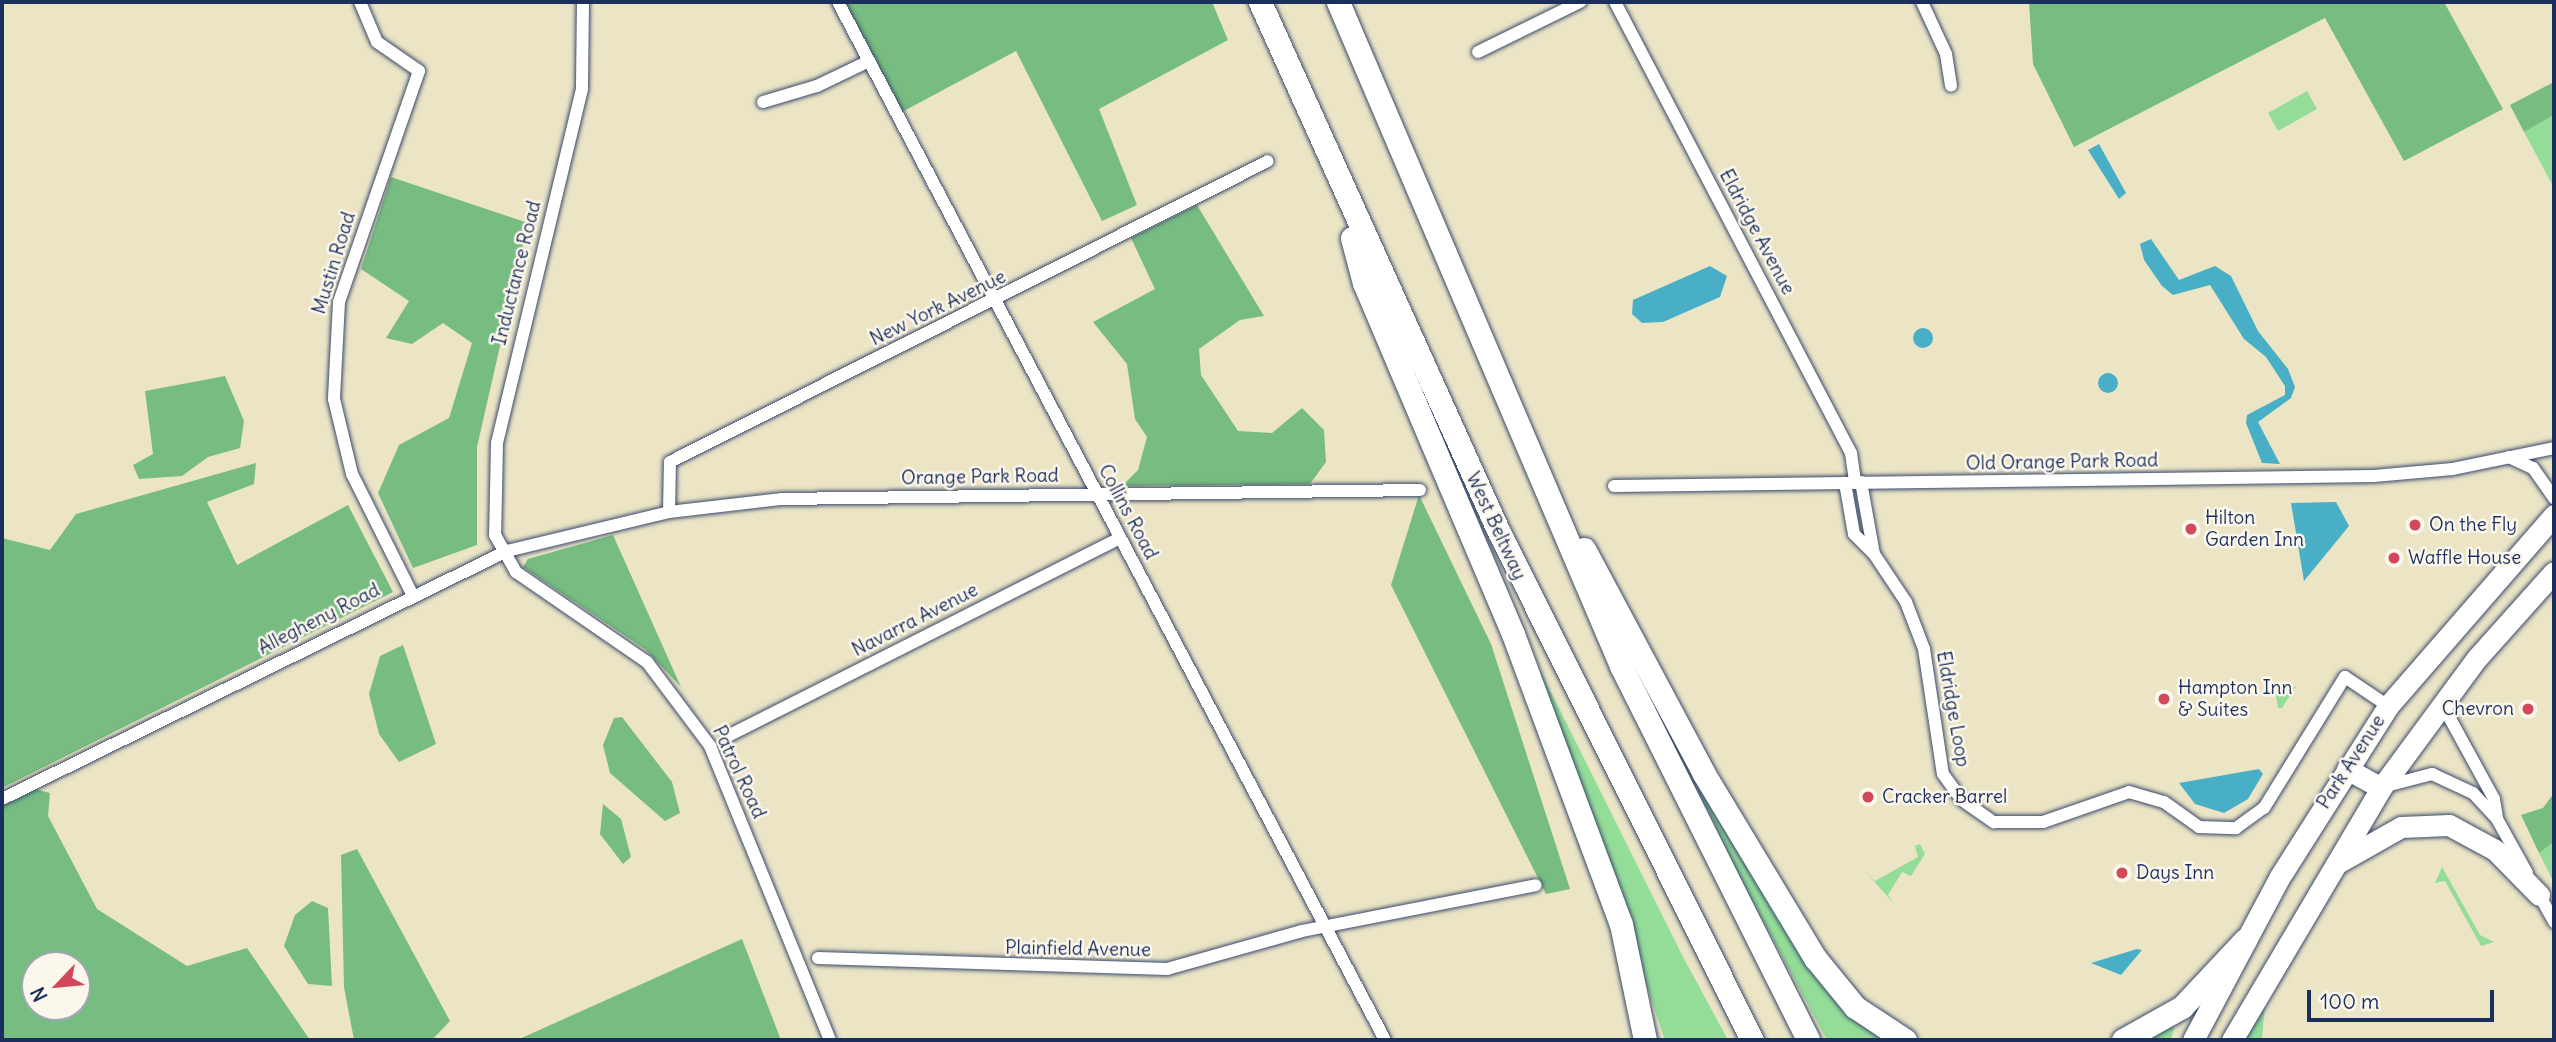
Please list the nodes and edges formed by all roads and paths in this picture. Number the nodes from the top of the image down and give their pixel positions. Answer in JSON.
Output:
{"nodes":[{"id":1,"x":360,"y":2,"type":"edge"},
{"id":2,"x":583,"y":2,"type":"edge"},
{"id":3,"x":838,"y":2,"type":"edge"},
{"id":4,"x":1260,"y":2,"type":"edge"},
{"id":5,"x":1338,"y":2,"type":"edge"},
{"id":6,"x":1580,"y":2,"type":"edge"},
{"id":7,"x":1615,"y":2,"type":"edge"},
{"id":8,"x":1922,"y":2,"type":"edge"},
{"id":9,"x":1478,"y":52,"type":"dead end"},
{"id":10,"x":869,"y":61,"type":"junction"},
{"id":11,"x":1951,"y":86,"type":"dead end"},
{"id":12,"x":763,"y":102,"type":"dead end"},
{"id":13,"x":1268,"y":161,"type":"dead end"},
{"id":14,"x":1335,"y":178,"type":"junction"},
{"id":15,"x":996,"y":302,"type":"junction"},
{"id":16,"x":1520,"y":429,"type":"junction"},
{"id":17,"x":2554,"y":447,"type":"edge"},
{"id":18,"x":2509,"y":457,"type":"junction"},
{"id":19,"x":1854,"y":483,"type":"junction"},
{"id":20,"x":1614,"y":486,"type":"dead end"},
{"id":21,"x":1420,"y":490,"type":"dead end"},
{"id":22,"x":1097,"y":494,"type":"junction"},
{"id":23,"x":2554,"y":498,"type":"edge"},
{"id":24,"x":668,"y":512,"type":"junction"},
{"id":25,"x":2554,"y":515,"type":"edge"},
{"id":26,"x":1120,"y":538,"type":"junction"},
{"id":27,"x":502,"y":554,"type":"junction"},
{"id":28,"x":2554,"y":572,"type":"edge"},
{"id":29,"x":412,"y":594,"type":"junction"},
{"id":30,"x":2442,"y":705,"type":"junction"},
{"id":31,"x":2388,"y":706,"type":"junction"},
{"id":32,"x":728,"y":736,"type":"dead end"},
{"id":33,"x":2347,"y":769,"type":"junction"},
{"id":34,"x":2381,"y":788,"type":"junction"},
{"id":35,"x":2,"y":799,"type":"edge"},
{"id":36,"x":2497,"y":819,"type":"junction"},
{"id":37,"x":2332,"y":867,"type":"junction"},
{"id":38,"x":1536,"y":885,"type":"dead end"},
{"id":39,"x":2539,"y":894,"type":"junction"},
{"id":40,"x":2554,"y":922,"type":"edge"},
{"id":41,"x":1327,"y":931,"type":"junction"},
{"id":42,"x":2245,"y":940,"type":"junction"},
{"id":43,"x":818,"y":958,"type":"dead end"},
{"id":44,"x":1380,"y":1039,"type":"edge"},
{"id":45,"x":830,"y":1040,"type":"edge"},
{"id":46,"x":1645,"y":1040,"type":"edge"},
{"id":47,"x":1752,"y":1040,"type":"edge"},
{"id":48,"x":1808,"y":1040,"type":"edge"},
{"id":49,"x":1905,"y":1040,"type":"edge"},
{"id":50,"x":2123,"y":1040,"type":"edge"},
{"id":51,"x":2193,"y":1040,"type":"edge"},
{"id":52,"x":2232,"y":1040,"type":"edge"}],
"edges":[{"from":1,"to":29,"type":"street","name":"Mustin Road"},
{"from":2,"to":27,"type":"street","name":"Inductance Road"},
{"from":3,"to":10,"type":"street","name":"Collins Road"},
{"from":4,"to":14,"type":"highway","name":"West Beltway"},
{"from":5,"to":16,"type":"highway"},
{"from":6,"to":9,"type":"street"},
{"from":7,"to":19,"type":"street","name":"Eldridge Avenue"},
{"from":8,"to":11,"type":"street"},
{"from":10,"to":12,"type":"street"},
{"from":10,"to":15,"type":"street","name":"Collins Road"},
{"from":13,"to":15,"type":"street","name":"New York Avenue"},
{"from":14,"to":46,"type":"highway"},
{"from":14,"to":47,"type":"highway","name":"West Beltway"},
{"from":15,"to":22,"type":"street","name":"Collins Road"},
{"from":15,"to":24,"type":"street","name":"New York Avenue"},
{"from":16,"to":48,"type":"highway"},
{"from":16,"to":49,"type":"highway"},
{"from":17,"to":18,"type":"street","name":"Old Orange Park Road"},
{"from":18,"to":19,"type":"street","name":"Old Orange Park Road"},
{"from":18,"to":23,"type":"street"},
{"from":19,"to":20,"type":"street","name":"Old Orange Park Road"},
{"from":19,"to":31,"type":"street","name":"Eldridge Loop"},
{"from":21,"to":22,"type":"street","name":"Orange Park Road"},
{"from":22,"to":24,"type":"street","name":"Orange Park Road"},
{"from":22,"to":26,"type":"street","name":"Collins Road"},
{"from":24,"to":27,"type":"street","name":"Allegheny Road"},
{"from":25,"to":31,"type":"highway","name":"Park Avenue"},
{"from":26,"to":32,"type":"street","name":"Navarra Avenue"},
{"from":26,"to":41,"type":"street","name":"Collins Road"},
{"from":27,"to":29,"type":"street","name":"Allegheny Road"},
{"from":27,"to":45,"type":"street","name":"Patrol Road"},
{"from":28,"to":30,"type":"highway","name":"Park Avenue"},
{"from":29,"to":35,"type":"street","name":"Allegheny Road"},
{"from":30,"to":34,"type":"highway","name":"Park Avenue"},
{"from":30,"to":36,"type":"street"},
{"from":31,"to":33,"type":"highway","name":"Park Avenue"},
{"from":33,"to":34,"type":"highway"},
{"from":33,"to":42,"type":"highway","name":"Park Avenue"},
{"from":34,"to":36,"type":"street"},
{"from":34,"to":37,"type":"highway","name":"Park Avenue"},
{"from":36,"to":39,"type":"street"},
{"from":37,"to":39,"type":"highway"},
{"from":37,"to":52,"type":"highway","name":"Park Avenue"},
{"from":38,"to":41,"type":"street","name":"Plainfield Avenue"},
{"from":39,"to":40,"type":"street"},
{"from":41,"to":43,"type":"street","name":"Plainfield Avenue"},
{"from":41,"to":44,"type":"street","name":"Collins Road"},
{"from":42,"to":50,"type":"highway"},
{"from":42,"to":51,"type":"highway","name":"Park Avenue"}]}
